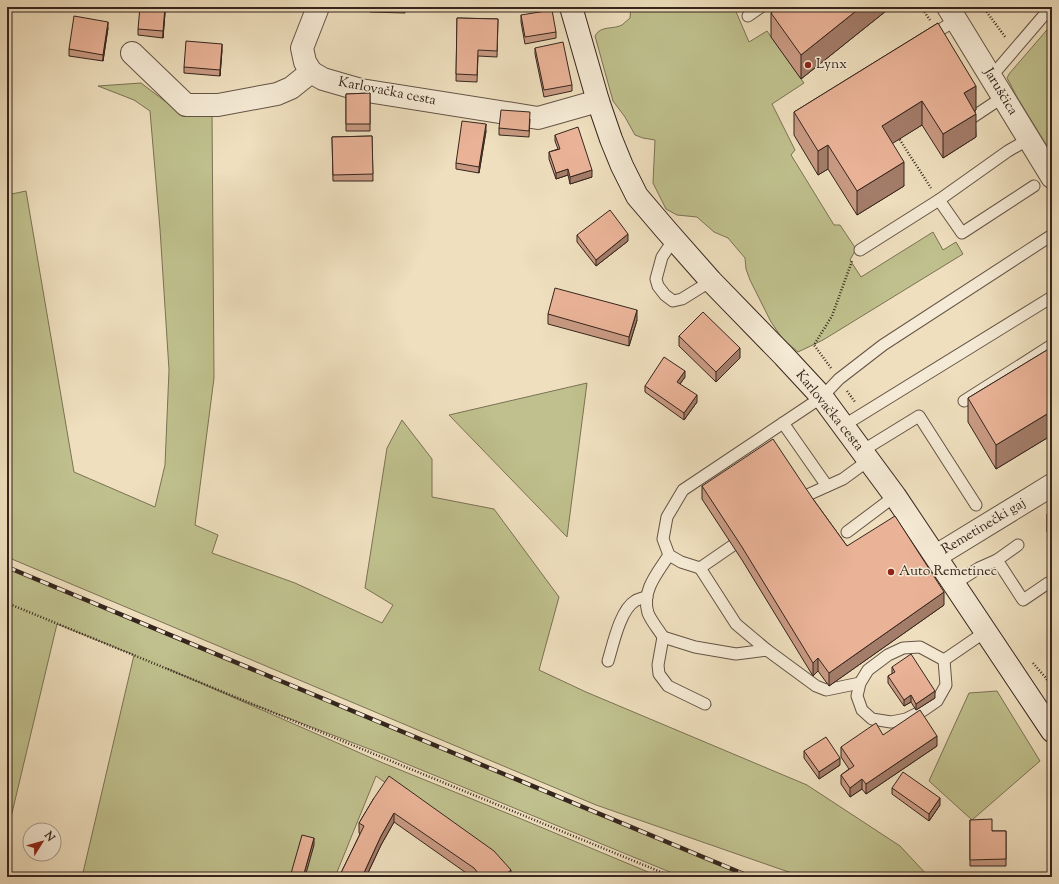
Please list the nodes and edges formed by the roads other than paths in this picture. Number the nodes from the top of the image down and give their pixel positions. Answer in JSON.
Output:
{"nodes":[{"id":1,"x":318,"y":7,"type":"edge"},
{"id":2,"x":571,"y":7,"type":"edge"},
{"id":3,"x":761,"y":7,"type":"edge"},
{"id":4,"x":1051,"y":7,"type":"edge"},
{"id":5,"x":952,"y":13,"type":"edge"},
{"id":6,"x":748,"y":16,"type":"dead end"},
{"id":7,"x":918,"y":44,"type":"edge"},
{"id":8,"x":132,"y":53,"type":"dead end"},
{"id":9,"x":311,"y":72,"type":"junction"},
{"id":10,"x":991,"y":76,"type":"junction"},
{"id":11,"x":1003,"y":97,"type":"junction"},
{"id":12,"x":598,"y":101,"type":"junction"},
{"id":13,"x":967,"y":121,"type":"edge"},
{"id":14,"x":1029,"y":139,"type":"junction"},
{"id":15,"x":1043,"y":182,"type":"edge"},
{"id":16,"x":939,"y":200,"type":"junction"},
{"id":17,"x":1052,"y":235,"type":"edge"},
{"id":18,"x":674,"y":239,"type":"junction"},
{"id":19,"x":860,"y":250,"type":"road end"},
{"id":20,"x":711,"y":281,"type":"junction"},
{"id":21,"x":1052,"y":297,"type":"edge"},
{"id":22,"x":1052,"y":345,"type":"edge"},
{"id":23,"x":822,"y":397,"type":"junction"},
{"id":24,"x":964,"y":401,"type":"dead end"},
{"id":25,"x":783,"y":423,"type":"junction"},
{"id":26,"x":843,"y":426,"type":"junction"},
{"id":27,"x":865,"y":455,"type":"junction"},
{"id":28,"x":1052,"y":485,"type":"edge"},
{"id":29,"x":826,"y":486,"type":"junction"},
{"id":30,"x":894,"y":496,"type":"junction"},
{"id":31,"x":976,"y":505,"type":"dead end"},
{"id":32,"x":790,"y":506,"type":"edge"},
{"id":33,"x":752,"y":532,"type":"edge"},
{"id":34,"x":847,"y":532,"type":"dead end"},
{"id":35,"x":1018,"y":545,"type":"dead end"},
{"id":36,"x":669,"y":555,"type":"junction"},
{"id":37,"x":936,"y":556,"type":"junction"},
{"id":38,"x":997,"y":560,"type":"junction"},
{"id":39,"x":700,"y":568,"type":"junction"},
{"id":40,"x":1048,"y":583,"type":"dead end"},
{"id":41,"x":954,"y":584,"type":"junction"},
{"id":42,"x":647,"y":597,"type":"junction"},
{"id":43,"x":985,"y":632,"type":"junction"},
{"id":44,"x":663,"y":637,"type":"junction"},
{"id":45,"x":767,"y":650,"type":"junction"},
{"id":46,"x":944,"y":660,"type":"junction"},
{"id":47,"x":608,"y":661,"type":"dead end"},
{"id":48,"x":860,"y":683,"type":"junction"},
{"id":49,"x":705,"y":704,"type":"dead end"},
{"id":50,"x":1052,"y":731,"type":"edge"}],
"edges":[{"from":1,"to":9,"type":"street"},
{"from":2,"to":12,"type":"street","name":"Karlovačka cesta"},
{"from":3,"to":6,"type":"lane"},
{"from":4,"to":10,"type":"lane"},
{"from":5,"to":7,"type":"lane"},
{"from":5,"to":10,"type":"street","name":"Jaruščica"},
{"from":8,"to":9,"type":"street"},
{"from":9,"to":12,"type":"street","name":"Karlovačka cesta"},
{"from":10,"to":11,"type":"street","name":"Jaruščica"},
{"from":11,"to":13,"type":"lane"},
{"from":11,"to":14,"type":"street","name":"Jaruščica"},
{"from":12,"to":18,"type":"street","name":"Karlovačka cesta"},
{"from":14,"to":15,"type":"street","name":"Jaruščica"},
{"from":14,"to":16,"type":"lane"},
{"from":15,"to":16,"type":"lane"},
{"from":16,"to":19,"type":"lane"},
{"from":17,"to":23,"type":"lane"},
{"from":18,"to":20,"type":"street","name":"Karlovačka cesta"},
{"from":18,"to":20,"type":"lane"},
{"from":20,"to":23,"type":"street","name":"Karlovačka cesta"},
{"from":21,"to":26,"type":"lane"},
{"from":22,"to":24,"type":"lane"},
{"from":23,"to":25,"type":"lane"},
{"from":23,"to":26,"type":"street","name":"Karlovačka cesta"},
{"from":25,"to":29,"type":"lane"},
{"from":25,"to":36,"type":"lane"},
{"from":26,"to":27,"type":"street","name":"Karlovačka cesta"},
{"from":27,"to":29,"type":"lane"},
{"from":27,"to":30,"type":"street","name":"Karlovačka cesta"},
{"from":27,"to":31,"type":"lane"},
{"from":28,"to":37,"type":"street","name":"Remetinečki gaj"},
{"from":29,"to":32,"type":"lane"},
{"from":30,"to":34,"type":"lane"},
{"from":30,"to":37,"type":"street","name":"Karlovačka cesta"},
{"from":33,"to":39,"type":"lane"},
{"from":35,"to":38,"type":"lane"},
{"from":36,"to":39,"type":"lane"},
{"from":36,"to":42,"type":"lane"},
{"from":37,"to":41,"type":"street","name":"Karlovačka cesta"},
{"from":38,"to":40,"type":"lane"},
{"from":38,"to":41,"type":"lane"},
{"from":39,"to":45,"type":"lane"},
{"from":41,"to":43,"type":"street","name":"Karlovačka cesta"},
{"from":42,"to":44,"type":"lane"},
{"from":42,"to":47,"type":"lane"},
{"from":43,"to":46,"type":"lane"},
{"from":43,"to":50,"type":"street","name":"Karlovačka cesta"},
{"from":44,"to":45,"type":"lane"},
{"from":44,"to":49,"type":"lane"},
{"from":45,"to":48,"type":"lane"},
{"from":46,"to":48,"type":"lane"},
{"from":46,"to":48,"type":"lane"}]}
